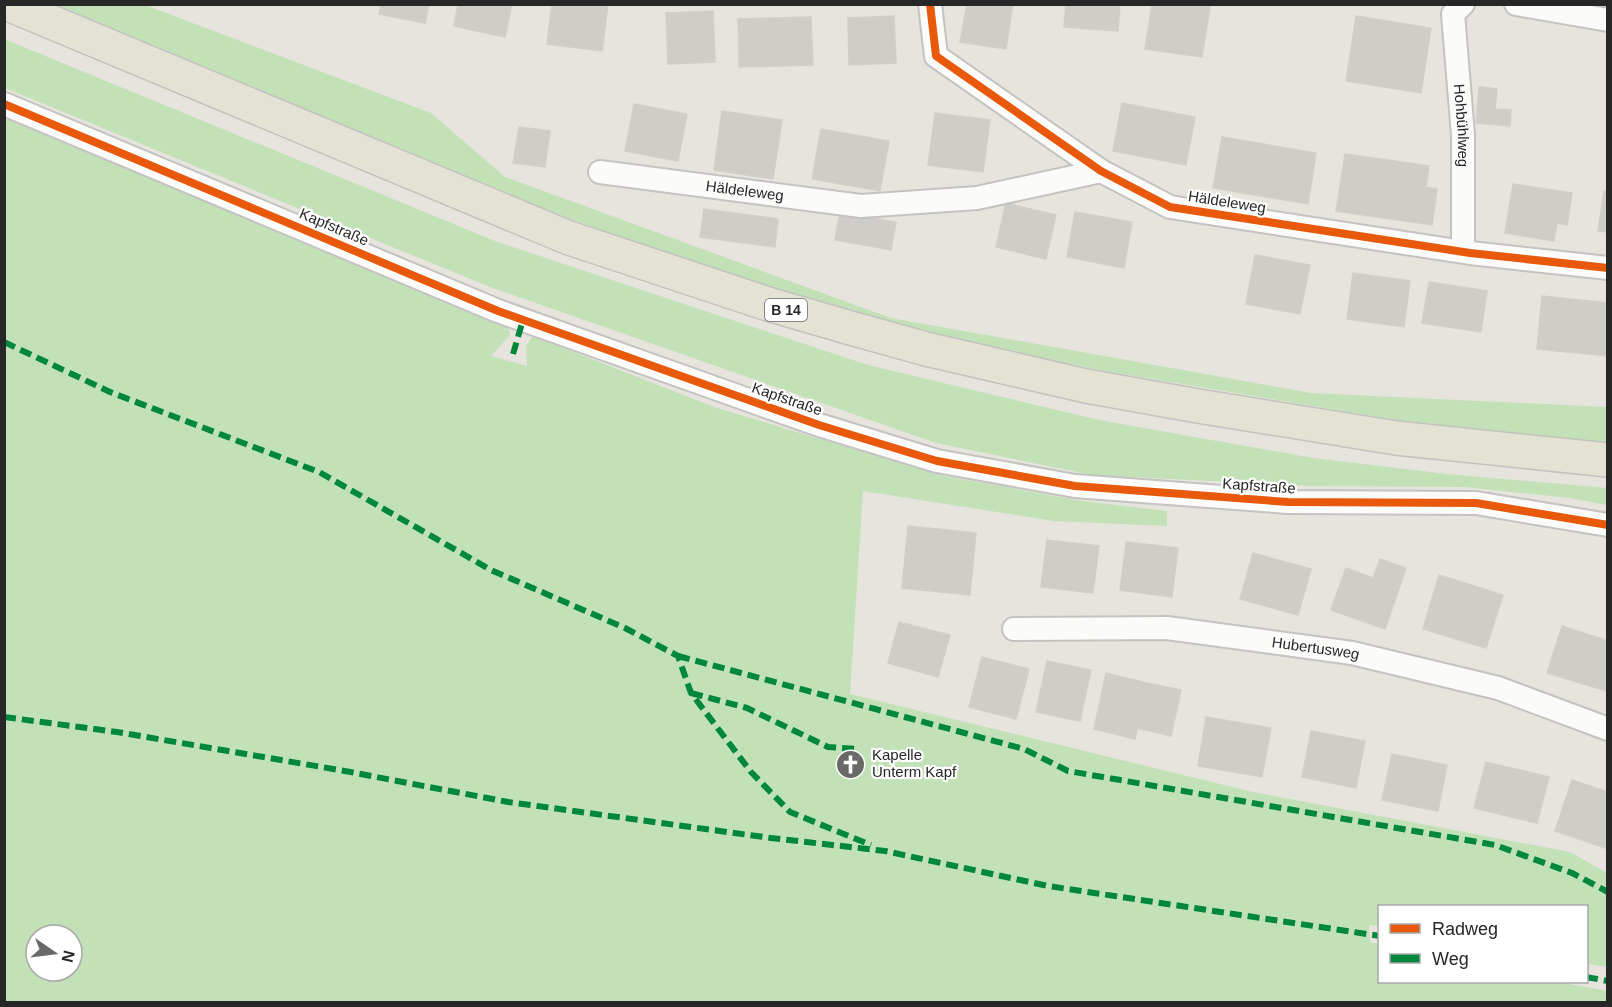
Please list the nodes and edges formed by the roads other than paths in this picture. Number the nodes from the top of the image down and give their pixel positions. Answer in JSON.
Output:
{"nodes":[{"id":1,"x":8,"y":4,"type":"edge"},
{"id":2,"x":930,"y":4,"type":"edge"},
{"id":3,"x":1463,"y":4,"type":"edge"},
{"id":4,"x":1515,"y":4,"type":"edge"},
{"id":5,"x":1608,"y":20,"type":"edge"},
{"id":6,"x":4,"y":104,"type":"edge"},
{"id":7,"x":1101,"y":171,"type":"junction"},
{"id":8,"x":600,"y":172,"type":"dead end"},
{"id":9,"x":1463,"y":252,"type":"junction"},
{"id":10,"x":1608,"y":268,"type":"edge"},
{"id":11,"x":1608,"y":460,"type":"edge"},
{"id":12,"x":1608,"y":525,"type":"edge"},
{"id":13,"x":1014,"y":629,"type":"dead end"},
{"id":14,"x":1608,"y":729,"type":"edge"}],
"edges":[{"from":1,"to":11,"type":"main road","number":"B 14"},
{"from":2,"to":7,"type":"street","name":"Häldeleweg"},
{"from":3,"to":9,"type":"street","name":"Hohbühlweg"},
{"from":4,"to":5,"type":"street"},
{"from":6,"to":12,"type":"street","name":"Kapfstraße"},
{"from":7,"to":8,"type":"street","name":"Häldeleweg"},
{"from":7,"to":9,"type":"street","name":"Häldeleweg"},
{"from":9,"to":10,"type":"street","name":"Häldeleweg"},
{"from":13,"to":14,"type":"street","name":"Hubertusweg"}]}
